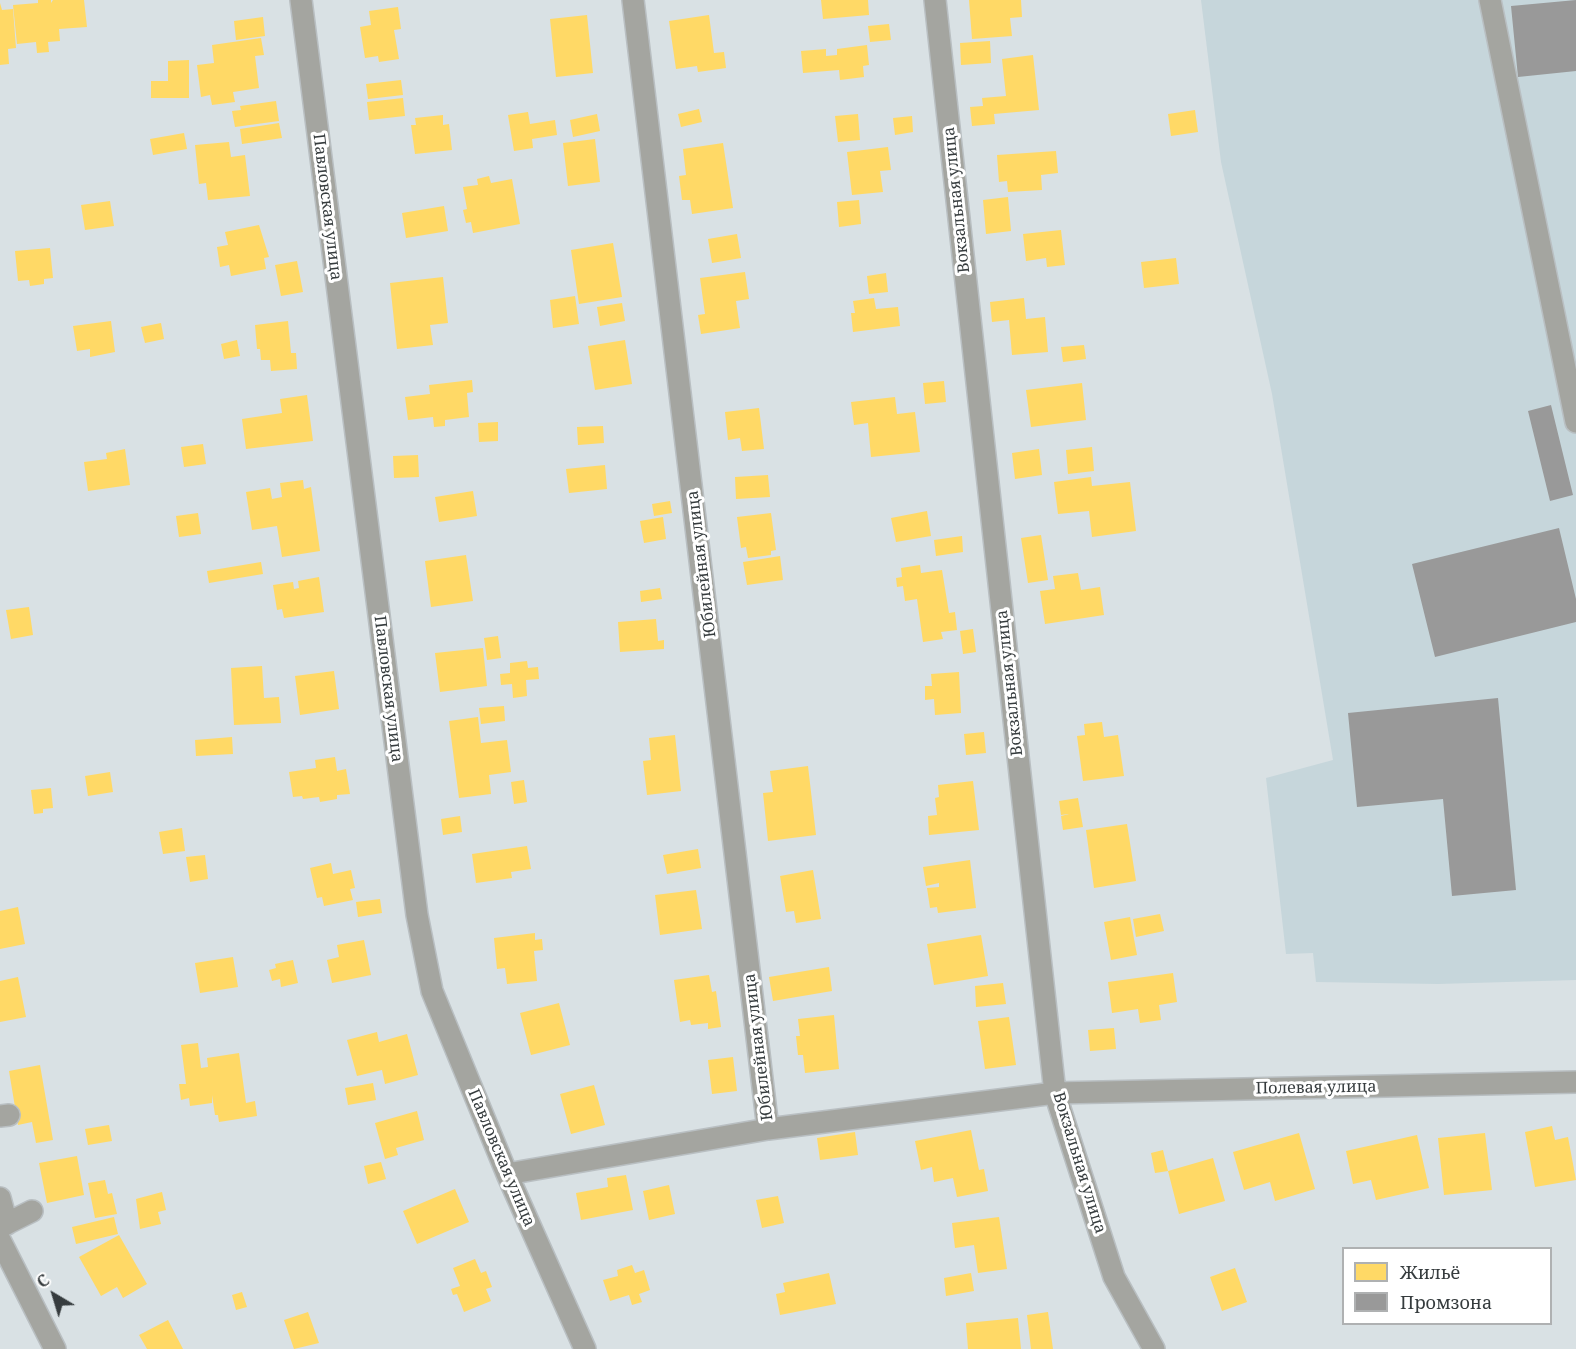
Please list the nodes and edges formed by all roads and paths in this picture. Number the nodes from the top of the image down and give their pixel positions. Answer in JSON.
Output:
{"nodes":[{"id":1,"x":301,"y":0,"type":"edge"},
{"id":2,"x":633,"y":0,"type":"edge"},
{"id":3,"x":936,"y":0,"type":"edge"},
{"id":4,"x":1490,"y":0,"type":"edge"},
{"id":5,"x":1576,"y":422,"type":"edge"},
{"id":6,"x":1576,"y":1082,"type":"edge"},
{"id":7,"x":1055,"y":1093,"type":"junction"},
{"id":8,"x":768,"y":1129,"type":"junction"},
{"id":9,"x":507,"y":1174,"type":"junction"},
{"id":10,"x":0,"y":1198,"type":"edge"},
{"id":11,"x":32,"y":1211,"type":"dead end"},
{"id":12,"x":2,"y":1230,"type":"edge"},
{"id":13,"x":55,"y":1349,"type":"edge"},
{"id":14,"x":585,"y":1349,"type":"edge"},
{"id":15,"x":1154,"y":1349,"type":"edge"}],
"edges":[{"from":1,"to":9,"type":"street","name":"Павловская улица"},
{"from":2,"to":8,"type":"street","name":"Юбилейная улица"},
{"from":3,"to":7,"type":"street","name":"Вокзальная улица"},
{"from":4,"to":5,"type":"street"},
{"from":6,"to":7,"type":"street","name":"Полевая улица"},
{"from":7,"to":8,"type":"street","name":"Полевая улица"},
{"from":7,"to":15,"type":"street","name":"Вокзальная улица"},
{"from":8,"to":9,"type":"street","name":"Полевая улица"},
{"from":9,"to":14,"type":"street","name":"Павловская улица"},
{"from":10,"to":12,"type":"street"},
{"from":11,"to":12,"type":"street"},
{"from":12,"to":13,"type":"street"}]}
